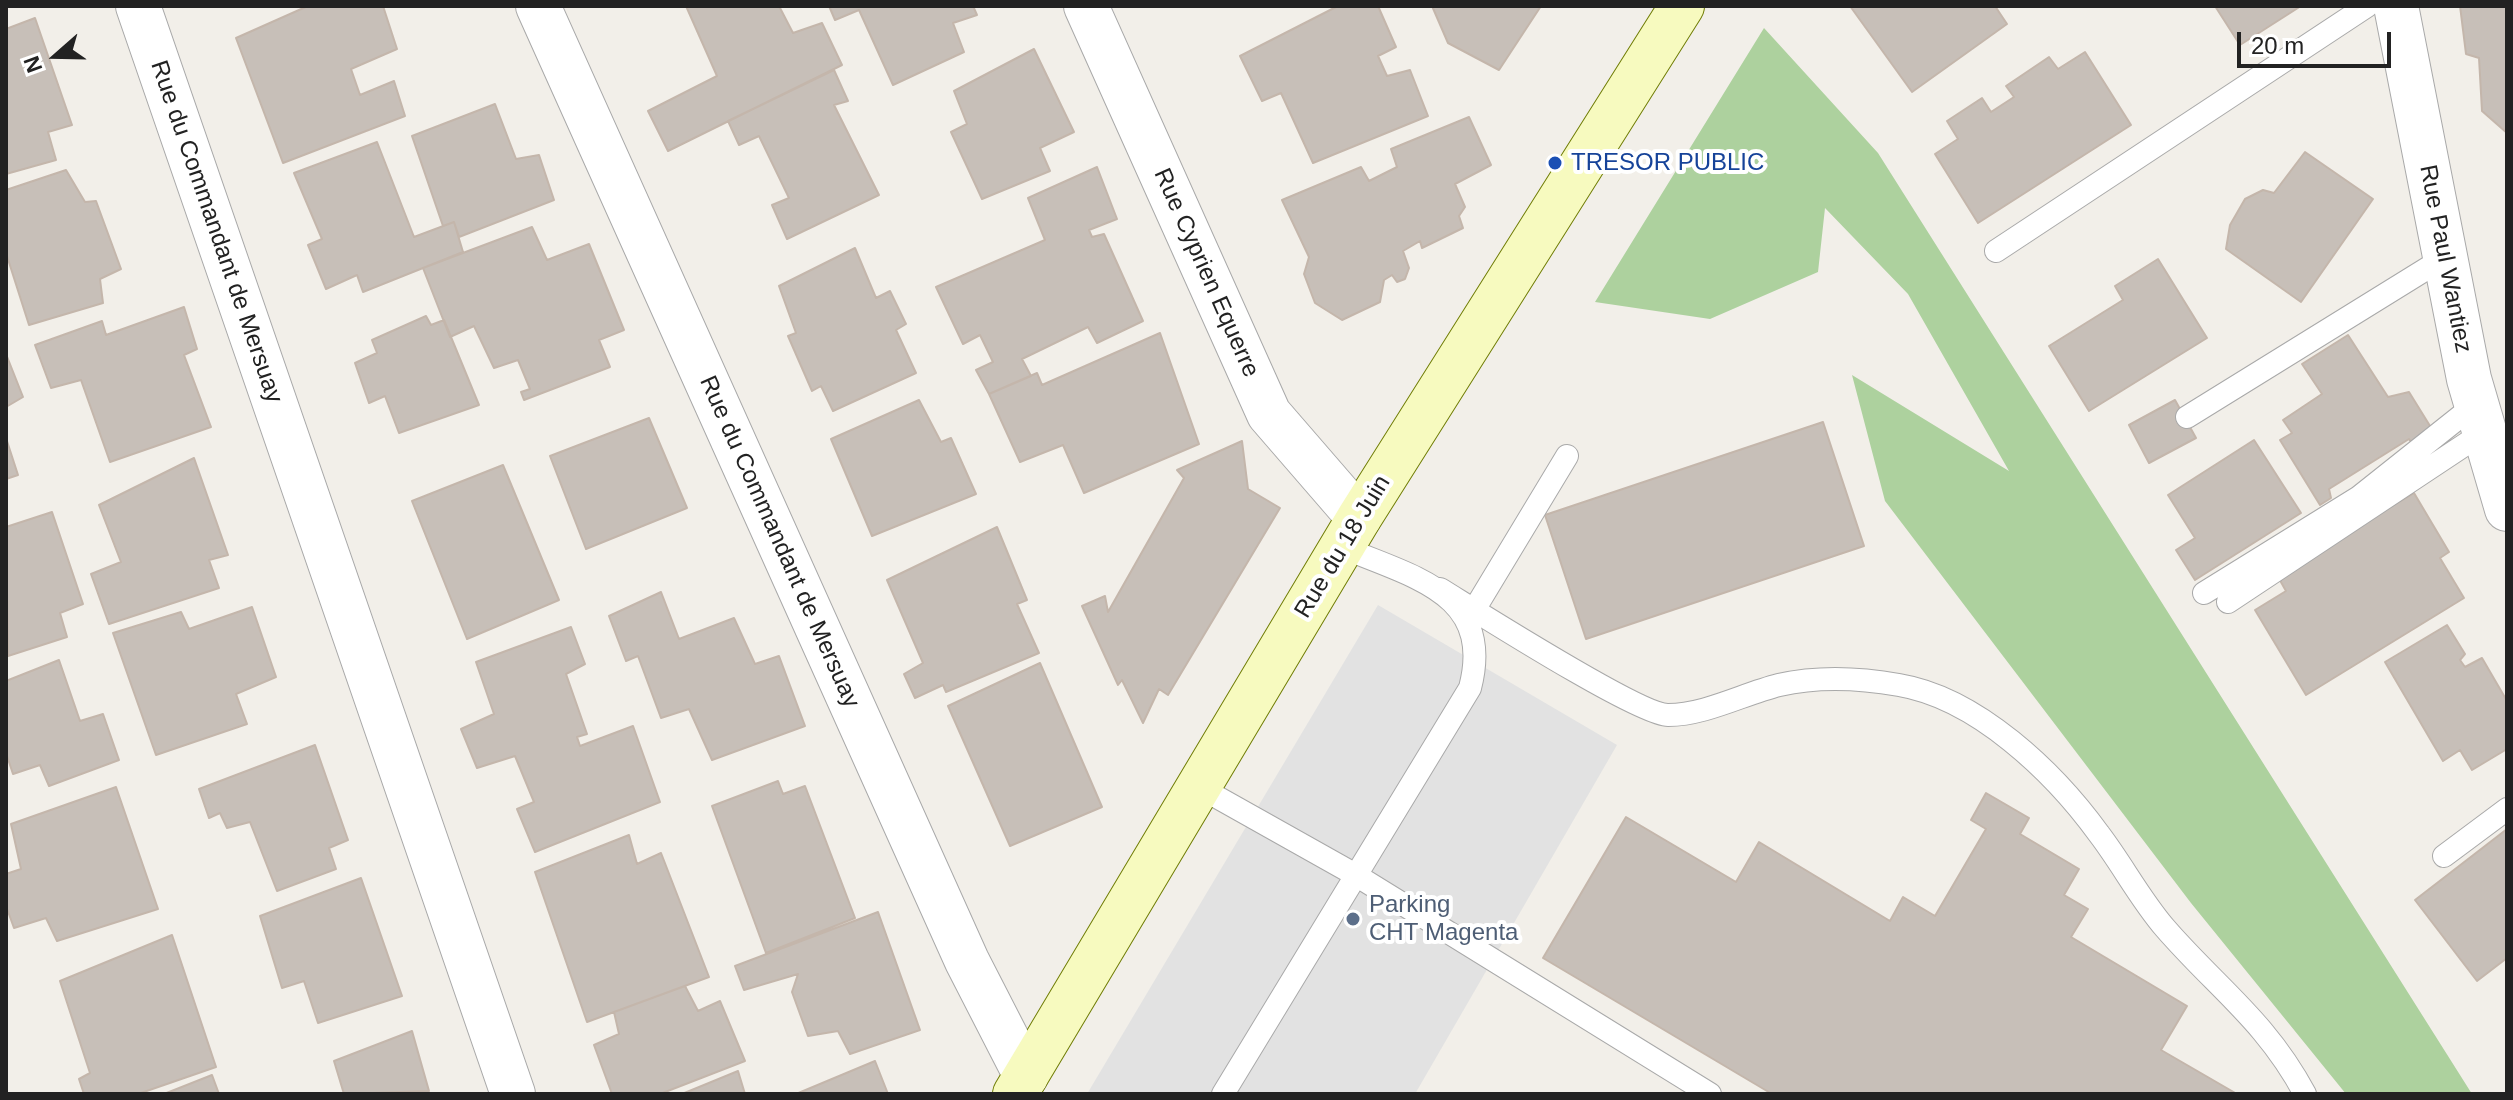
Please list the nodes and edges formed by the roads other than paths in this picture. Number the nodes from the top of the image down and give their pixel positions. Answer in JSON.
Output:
{"nodes":[{"id":1,"x":138,"y":6,"type":"edge"},
{"id":2,"x":538,"y":6,"type":"edge"},
{"id":3,"x":1086,"y":6,"type":"edge"},
{"id":4,"x":1682,"y":6,"type":"edge"},
{"id":5,"x":2367,"y":6,"type":"edge"},
{"id":6,"x":2396,"y":6,"type":"edge"},
{"id":7,"x":1996,"y":251,"type":"dead end"},
{"id":8,"x":2444,"y":258,"type":"junction"},
{"id":9,"x":2187,"y":417,"type":"dead end"},
{"id":10,"x":2480,"y":418,"type":"junction"},
{"id":11,"x":1567,"y":456,"type":"dead end"},
{"id":12,"x":2507,"y":509,"type":"edge"},
{"id":13,"x":1350,"y":532,"type":"junction"},
{"id":14,"x":1440,"y":589,"type":"junction"},
{"id":15,"x":2204,"y":593,"type":"dead end"},
{"id":16,"x":2228,"y":602,"type":"dead end"},
{"id":17,"x":1474,"y":610,"type":"junction"},
{"id":18,"x":1199,"y":787,"type":"junction"},
{"id":19,"x":2507,"y":809,"type":"edge"},
{"id":20,"x":2444,"y":856,"type":"dead end"},
{"id":21,"x":1354,"y":874,"type":"junction"},
{"id":22,"x":1020,"y":1085,"type":"edge"},
{"id":23,"x":513,"y":1094,"type":"edge"},
{"id":24,"x":1223,"y":1094,"type":"edge"},
{"id":25,"x":1710,"y":1094,"type":"edge"},
{"id":26,"x":2305,"y":1094,"type":"edge"}],
"edges":[{"from":1,"to":23,"type":"street","name":"Rue du Commandant de Mersuay"},
{"from":2,"to":22,"type":"street","name":"Rue du Commandant de Mersuay"},
{"from":3,"to":13,"type":"street","name":"Rue Cyprien Equerre"},
{"from":4,"to":13,"type":"main road","name":"Rue du 18 Juin"},
{"from":5,"to":7,"type":"lane"},
{"from":6,"to":8,"type":"street","name":"Rue Paul Wantiez"},
{"from":8,"to":9,"type":"lane"},
{"from":8,"to":10,"type":"street","name":"Rue Paul Wantiez"},
{"from":10,"to":12,"type":"street","name":"Rue Paul Wantiez"},
{"from":10,"to":15,"type":"lane"},
{"from":10,"to":16,"type":"lane"},
{"from":11,"to":17,"type":"lane"},
{"from":13,"to":14,"type":"lane"},
{"from":13,"to":18,"type":"main road","name":"Rue du 18 Juin"},
{"from":14,"to":17,"type":"lane"},
{"from":14,"to":21,"type":"lane"},
{"from":17,"to":26,"type":"lane"},
{"from":18,"to":21,"type":"lane"},
{"from":18,"to":22,"type":"main road","name":"Rue du 18 Juin"},
{"from":19,"to":20,"type":"lane"},
{"from":21,"to":24,"type":"lane"},
{"from":21,"to":25,"type":"lane"}]}
